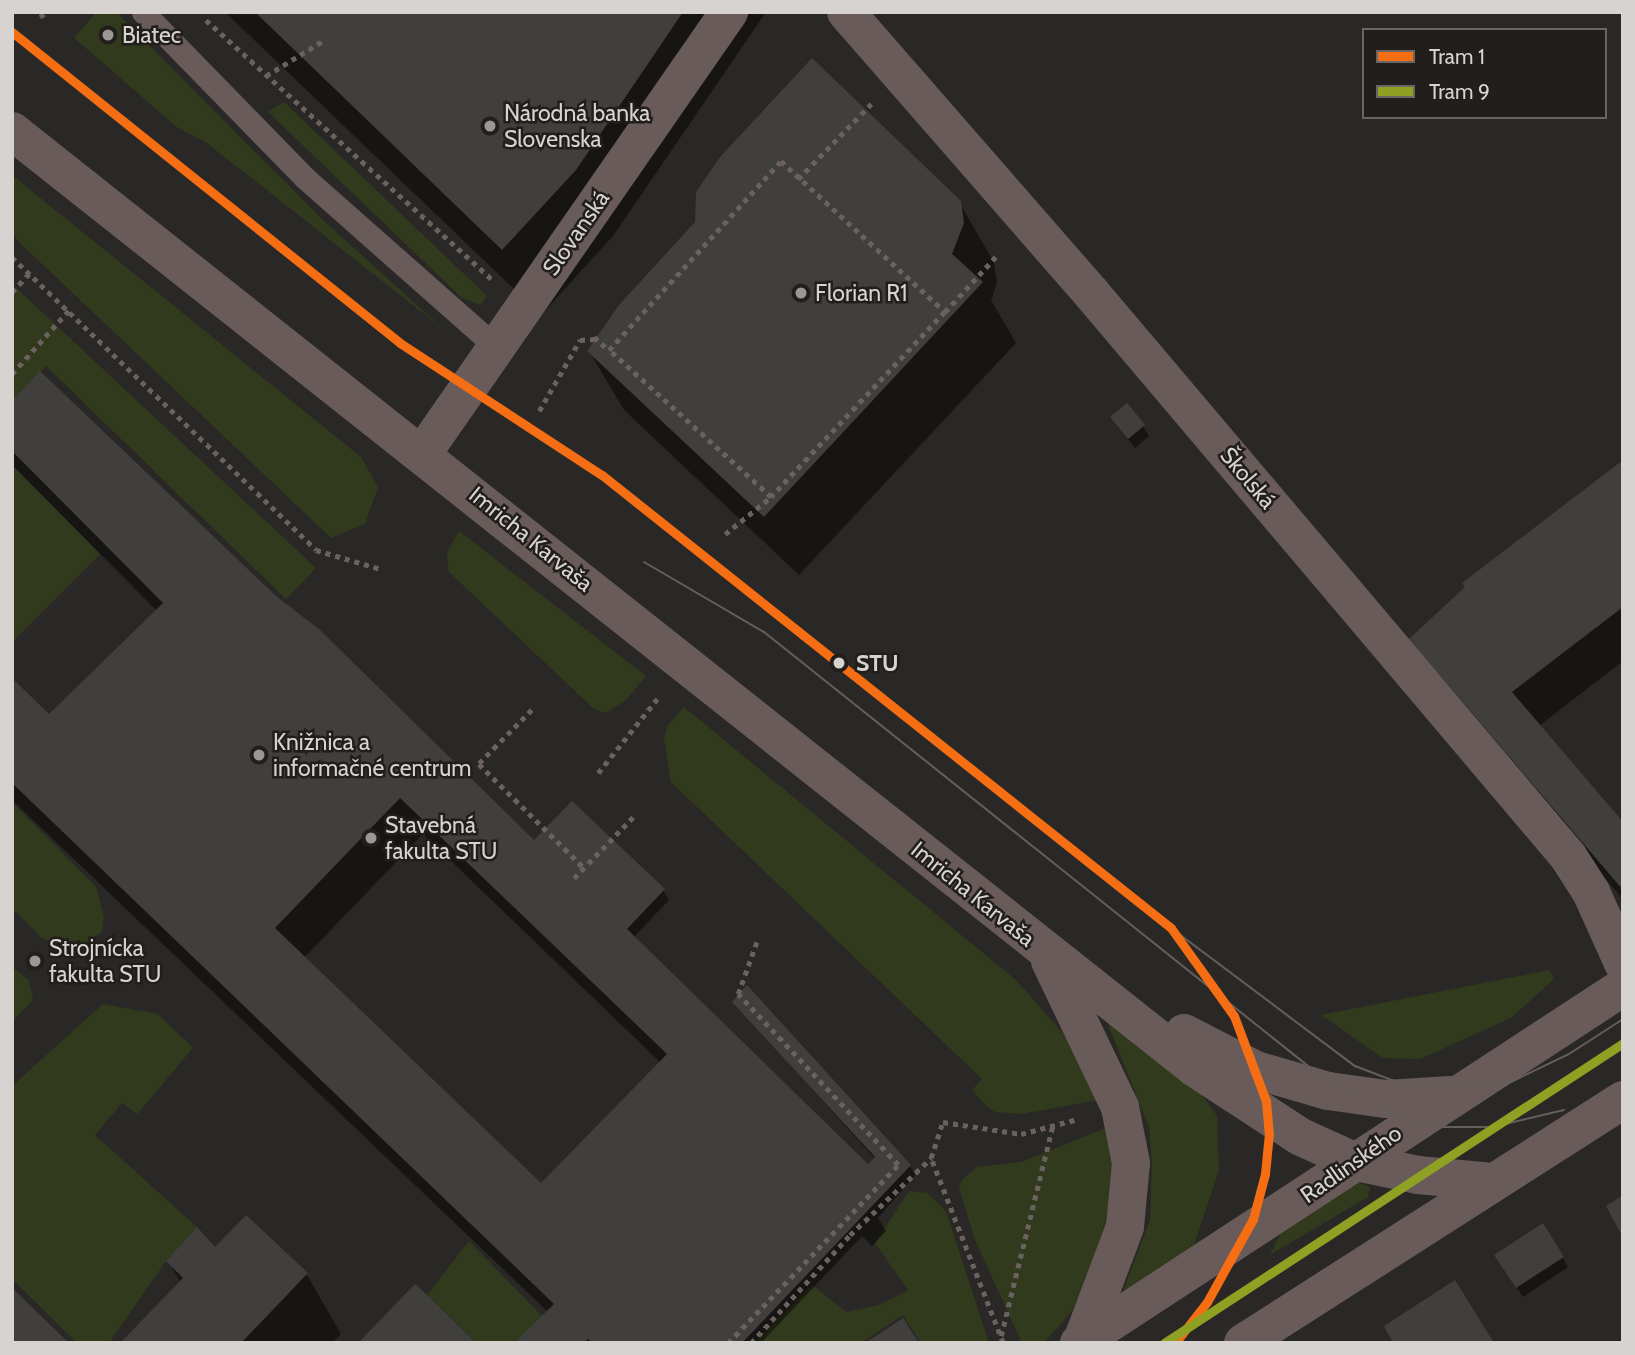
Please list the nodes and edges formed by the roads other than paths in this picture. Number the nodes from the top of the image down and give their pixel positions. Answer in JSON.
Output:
{"nodes":[{"id":1,"x":143,"y":12,"type":"edge"},
{"id":2,"x":729,"y":12,"type":"edge"},
{"id":3,"x":846,"y":12,"type":"edge"},
{"id":4,"x":12,"y":131,"type":"edge"},
{"id":5,"x":496,"y":347,"type":"junction"},
{"id":6,"x":423,"y":453,"type":"junction"},
{"id":7,"x":1046,"y":953,"type":"junction"},
{"id":8,"x":1623,"y":963,"type":"edge"},
{"id":9,"x":1623,"y":986,"type":"edge"},
{"id":10,"x":1453,"y":1095,"type":"junction"},
{"id":11,"x":1623,"y":1100,"type":"edge"},
{"id":12,"x":1356,"y":1161,"type":"junction"},
{"id":13,"x":1493,"y":1182,"type":"junction"},
{"id":14,"x":1081,"y":1342,"type":"edge"},
{"id":15,"x":1244,"y":1343,"type":"edge"}],
"edges":[{"from":1,"to":5,"type":"lane"},
{"from":2,"to":5,"type":"street","name":"Slovanská"},
{"from":3,"to":8,"type":"street","name":"Školská"},
{"from":4,"to":6,"type":"street","name":"Imricha Karvaša"},
{"from":5,"to":6,"type":"street","name":"Slovanská"},
{"from":6,"to":7,"type":"street","name":"Imricha Karvaša"},
{"from":7,"to":10,"type":"street","name":"Imricha Karvaša"},
{"from":7,"to":12,"type":"street","name":"Imricha Karvaša"},
{"from":7,"to":14,"type":"street","name":"Imricha Karvaša"},
{"from":9,"to":10,"type":"street","name":"Radlinského"},
{"from":10,"to":12,"type":"street","name":"Radlinského"},
{"from":11,"to":13,"type":"street"},
{"from":12,"to":13,"type":"street","name":"Imricha Karvaša"},
{"from":12,"to":14,"type":"street","name":"Radlinského"},
{"from":13,"to":15,"type":"street"}]}
